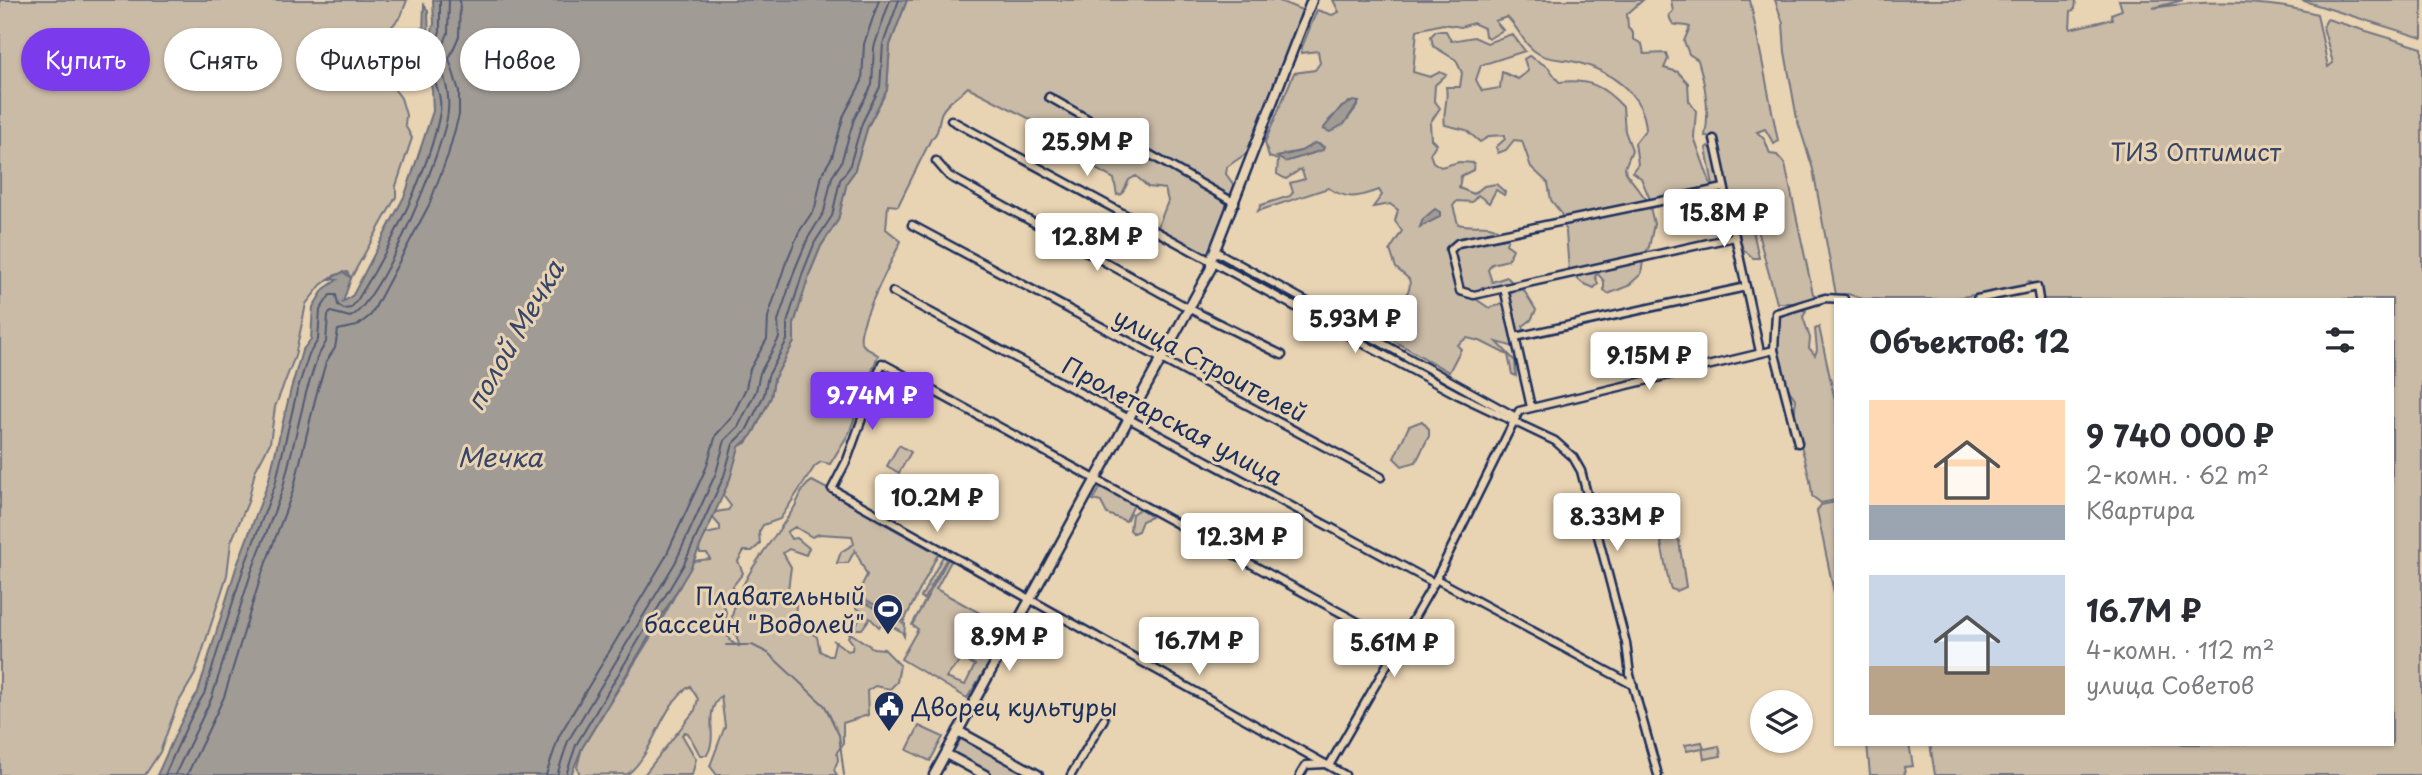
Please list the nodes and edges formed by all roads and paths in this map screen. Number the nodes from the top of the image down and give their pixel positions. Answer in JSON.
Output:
{"nodes":[{"id":1,"x":1312,"y":0,"type":"edge"},
{"id":2,"x":1049,"y":97,"type":"dead end"},
{"id":3,"x":951,"y":120,"type":"dead end"},
{"id":4,"x":1714,"y":139,"type":"dead end"},
{"id":5,"x":936,"y":160,"type":"dead end"},
{"id":6,"x":1724,"y":188,"type":"junction"},
{"id":7,"x":1235,"y":203,"type":"junction"},
{"id":8,"x":912,"y":225,"type":"dead end"},
{"id":9,"x":1735,"y":237,"type":"junction"},
{"id":10,"x":1213,"y":255,"type":"junction"},
{"id":11,"x":1746,"y":287,"type":"junction"},
{"id":12,"x":1504,"y":288,"type":"junction"},
{"id":13,"x":893,"y":292,"type":"dead end"},
{"id":14,"x":1983,"y":298,"type":"edge"},
{"id":15,"x":2039,"y":298,"type":"edge"},
{"id":16,"x":1834,"y":299,"type":"edge"},
{"id":17,"x":1190,"y":309,"type":"junction"},
{"id":18,"x":1515,"y":337,"type":"junction"},
{"id":19,"x":1774,"y":350,"type":"junction"},
{"id":20,"x":1760,"y":352,"type":"junction"},
{"id":21,"x":1282,"y":355,"type":"dead end"},
{"id":22,"x":1163,"y":361,"type":"junction"},
{"id":23,"x":1531,"y":407,"type":"junction"},
{"id":24,"x":1130,"y":419,"type":"junction"},
{"id":25,"x":1514,"y":419,"type":"junction"},
{"id":26,"x":1798,"y":443,"type":"dead end"},
{"id":27,"x":1381,"y":477,"type":"dead end"},
{"id":28,"x":1098,"y":480,"type":"junction"},
{"id":29,"x":1435,"y":581,"type":"junction"},
{"id":30,"x":1031,"y":601,"type":"junction"},
{"id":31,"x":1398,"y":644,"type":"junction"},
{"id":32,"x":1630,"y":675,"type":"junction"},
{"id":33,"x":1618,"y":678,"type":"junction"},
{"id":34,"x":1633,"y":685,"type":"junction"},
{"id":35,"x":1104,"y":719,"type":"dead end"},
{"id":36,"x":958,"y":731,"type":"junction"},
{"id":37,"x":1308,"y":753,"type":"junction"},
{"id":38,"x":946,"y":754,"type":"junction"},
{"id":39,"x":1330,"y":764,"type":"junction"},
{"id":40,"x":1306,"y":765,"type":"junction"},
{"id":41,"x":934,"y":775,"type":"edge"},
{"id":42,"x":985,"y":775,"type":"edge"},
{"id":43,"x":1038,"y":775,"type":"edge"},
{"id":44,"x":1071,"y":775,"type":"edge"},
{"id":45,"x":1300,"y":775,"type":"edge"},
{"id":46,"x":1345,"y":775,"type":"edge"},
{"id":47,"x":1658,"y":775,"type":"edge"}],
"edges":[{"from":1,"to":7,"type":"main road"},
{"from":2,"to":7,"type":"street"},
{"from":3,"to":10,"type":"street"},
{"from":4,"to":6,"type":"street"},
{"from":5,"to":17,"type":"street"},
{"from":6,"to":9,"type":"street"},
{"from":6,"to":12,"type":"street"},
{"from":7,"to":10,"type":"main road"},
{"from":8,"to":22,"type":"street","name":"улица Строителей"},
{"from":9,"to":11,"type":"street"},
{"from":9,"to":12,"type":"street"},
{"from":10,"to":17,"type":"main road"},
{"from":10,"to":25,"type":"street"},
{"from":11,"to":18,"type":"street"},
{"from":11,"to":20,"type":"street"},
{"from":12,"to":18,"type":"street"},
{"from":13,"to":24,"type":"street","name":"Пролетарская улица"},
{"from":14,"to":15,"type":"street"},
{"from":16,"to":19,"type":"street"},
{"from":17,"to":21,"type":"street"},
{"from":17,"to":22,"type":"main road"},
{"from":18,"to":23,"type":"street"},
{"from":19,"to":20,"type":"street"},
{"from":19,"to":26,"type":"street"},
{"from":20,"to":23,"type":"street"},
{"from":22,"to":24,"type":"main road"},
{"from":22,"to":27,"type":"street","name":"улица Строителей"},
{"from":23,"to":25,"type":"street"},
{"from":24,"to":28,"type":"main road"},
{"from":24,"to":29,"type":"street","name":"Пролетарская улица"},
{"from":25,"to":29,"type":"street"},
{"from":25,"to":32,"type":"street"},
{"from":28,"to":30,"type":"main road"},
{"from":28,"to":30,"type":"street"},
{"from":28,"to":31,"type":"street"},
{"from":29,"to":31,"type":"street"},
{"from":29,"to":33,"type":"street","name":"Пролетарская улица"},
{"from":30,"to":36,"type":"main road"},
{"from":30,"to":37,"type":"street"},
{"from":31,"to":39,"type":"street"},
{"from":32,"to":33,"type":"street"},
{"from":32,"to":34,"type":"street"},
{"from":33,"to":34,"type":"street","name":"Пролетарская улица"},
{"from":34,"to":47,"type":"street"},
{"from":35,"to":44,"type":"street"},
{"from":36,"to":38,"type":"main road"},
{"from":36,"to":43,"type":"main road"},
{"from":37,"to":39,"type":"street"},
{"from":37,"to":40,"type":"street"},
{"from":38,"to":41,"type":"main road"},
{"from":38,"to":42,"type":"main road"},
{"from":39,"to":40,"type":"street"},
{"from":39,"to":46,"type":"street"},
{"from":40,"to":45,"type":"street"}]}
